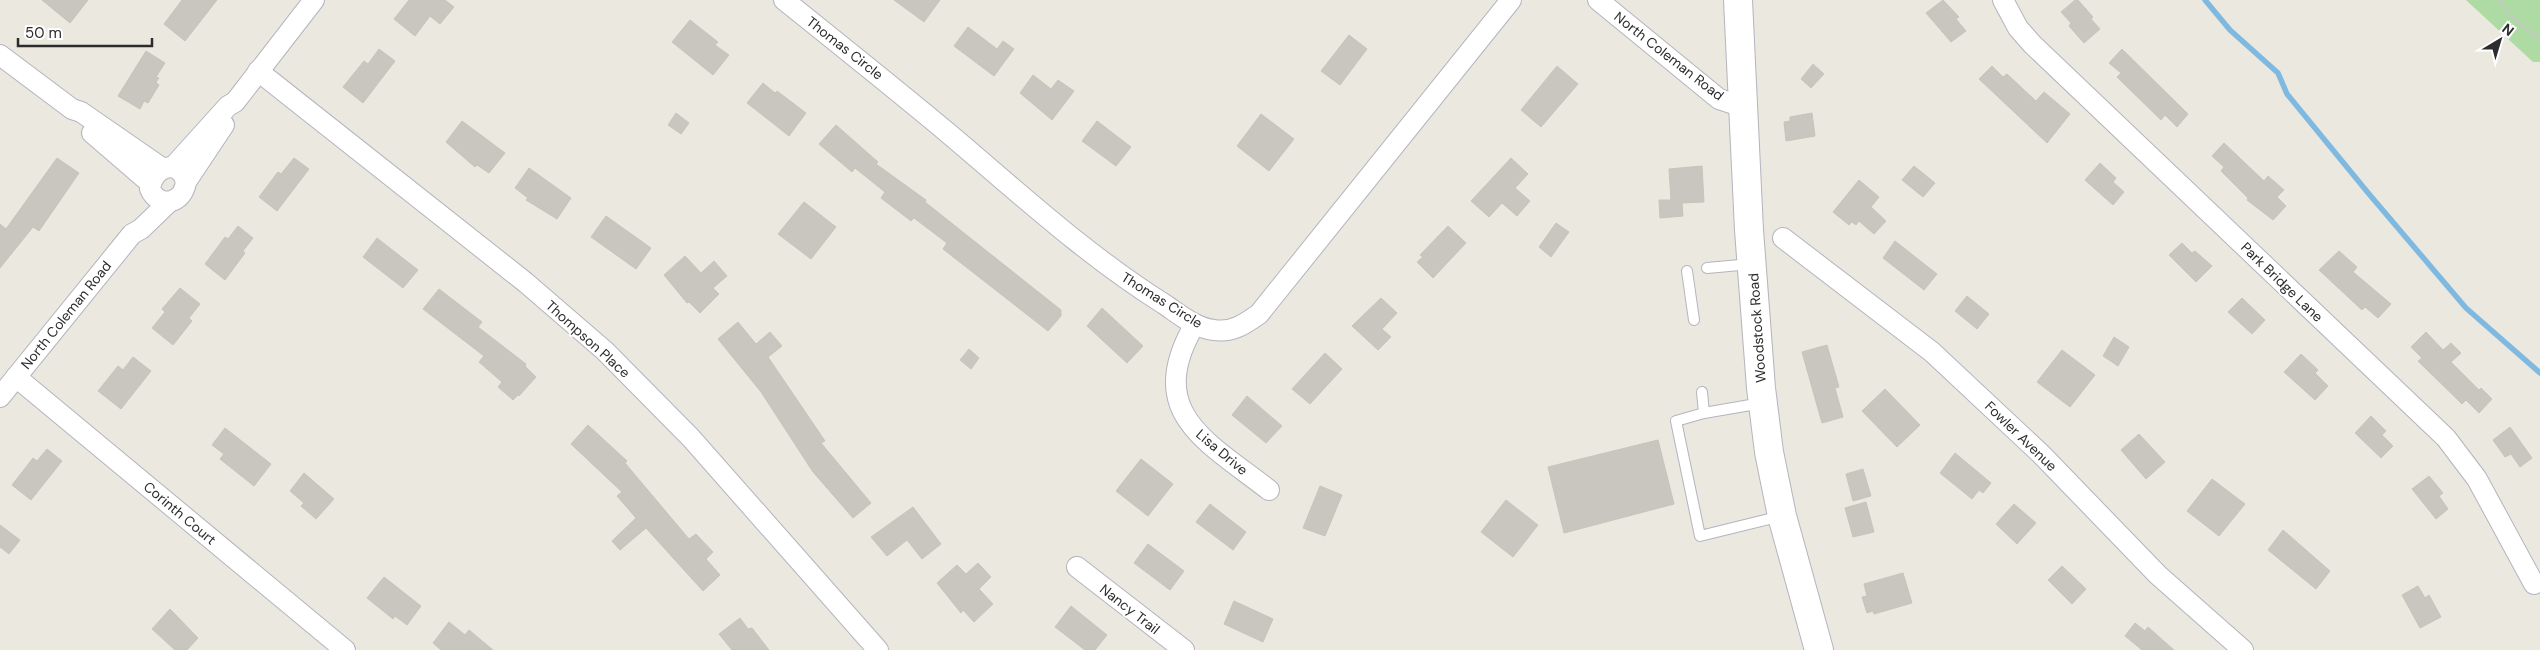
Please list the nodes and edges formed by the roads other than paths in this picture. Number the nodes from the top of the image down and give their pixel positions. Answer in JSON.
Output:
{"nodes":[{"id":1,"x":314,"y":0,"type":"edge"},
{"id":2,"x":784,"y":0,"type":"edge"},
{"id":3,"x":1512,"y":0,"type":"edge"},
{"id":4,"x":1598,"y":0,"type":"edge"},
{"id":5,"x":1738,"y":0,"type":"edge"},
{"id":6,"x":2003,"y":0,"type":"edge"},
{"id":7,"x":0,"y":55,"type":"edge"},
{"id":8,"x":258,"y":71,"type":"junction"},
{"id":9,"x":235,"y":102,"type":"junction"},
{"id":10,"x":1743,"y":107,"type":"junction"},
{"id":11,"x":159,"y":177,"type":"junction"},
{"id":12,"x":186,"y":182,"type":"junction"},
{"id":13,"x":168,"y":203,"type":"junction"},
{"id":14,"x":132,"y":234,"type":"junction"},
{"id":15,"x":1783,"y":238,"type":"dead end"},
{"id":16,"x":1752,"y":263,"type":"junction"},
{"id":17,"x":1707,"y":268,"type":"dead end"},
{"id":18,"x":1687,"y":271,"type":"dead end"},
{"id":19,"x":1694,"y":320,"type":"dead end"},
{"id":20,"x":1195,"y":324,"type":"junction"},
{"id":21,"x":16,"y":377,"type":"junction"},
{"id":22,"x":1702,"y":392,"type":"dead end"},
{"id":23,"x":0,"y":397,"type":"edge"},
{"id":24,"x":1763,"y":403,"type":"junction"},
{"id":25,"x":1704,"y":413,"type":"junction"},
{"id":26,"x":1269,"y":490,"type":"dead end"},
{"id":27,"x":1782,"y":516,"type":"junction"},
{"id":28,"x":1077,"y":567,"type":"dead end"},
{"id":29,"x":2534,"y":584,"type":"dead end"},
{"id":30,"x":2219,"y":643,"type":"edge"},
{"id":31,"x":345,"y":650,"type":"edge"},
{"id":32,"x":878,"y":650,"type":"edge"},
{"id":33,"x":1184,"y":650,"type":"edge"},
{"id":34,"x":1819,"y":650,"type":"edge"},
{"id":35,"x":2243,"y":650,"type":"edge"}],
"edges":[{"from":1,"to":8,"type":"street","name":"North Coleman Road"},
{"from":2,"to":20,"type":"street","name":"Thomas Circle"},
{"from":3,"to":20,"type":"street","name":"Thomas Circle"},
{"from":4,"to":10,"type":"street","name":"North Coleman Road"},
{"from":5,"to":10,"type":"street","name":"Woodstock Road"},
{"from":6,"to":29,"type":"street","name":"Park Bridge Lane"},
{"from":7,"to":11,"type":"street"},
{"from":8,"to":9,"type":"street","name":"North Coleman Road"},
{"from":8,"to":32,"type":"street","name":"Thompson Place"},
{"from":9,"to":11,"type":"street","name":"North Coleman Road"},
{"from":9,"to":12,"type":"street","name":"North Coleman Road"},
{"from":10,"to":16,"type":"street","name":"Woodstock Road"},
{"from":11,"to":12,"type":"street"},
{"from":11,"to":13,"type":"street"},
{"from":11,"to":14,"type":"street","name":"North Coleman Road"},
{"from":12,"to":13,"type":"street","name":"North Coleman Road"},
{"from":13,"to":14,"type":"street","name":"North Coleman Road"},
{"from":14,"to":21,"type":"street","name":"North Coleman Road"},
{"from":15,"to":30,"type":"street","name":"Fowler Avenue"},
{"from":16,"to":17,"type":"lane"},
{"from":16,"to":24,"type":"street","name":"Woodstock Road"},
{"from":18,"to":19,"type":"lane"},
{"from":20,"to":26,"type":"street","name":"Lisa Drive"},
{"from":21,"to":23,"type":"street","name":"North Coleman Road"},
{"from":21,"to":31,"type":"street","name":"Corinth Court"},
{"from":22,"to":25,"type":"lane"},
{"from":24,"to":25,"type":"lane"},
{"from":24,"to":27,"type":"street","name":"Woodstock Road"},
{"from":25,"to":27,"type":"lane"},
{"from":27,"to":34,"type":"street","name":"Woodstock Road"},
{"from":28,"to":33,"type":"street","name":"Nancy Trail"},
{"from":30,"to":35,"type":"street","name":"Fowler Avenue"}]}
